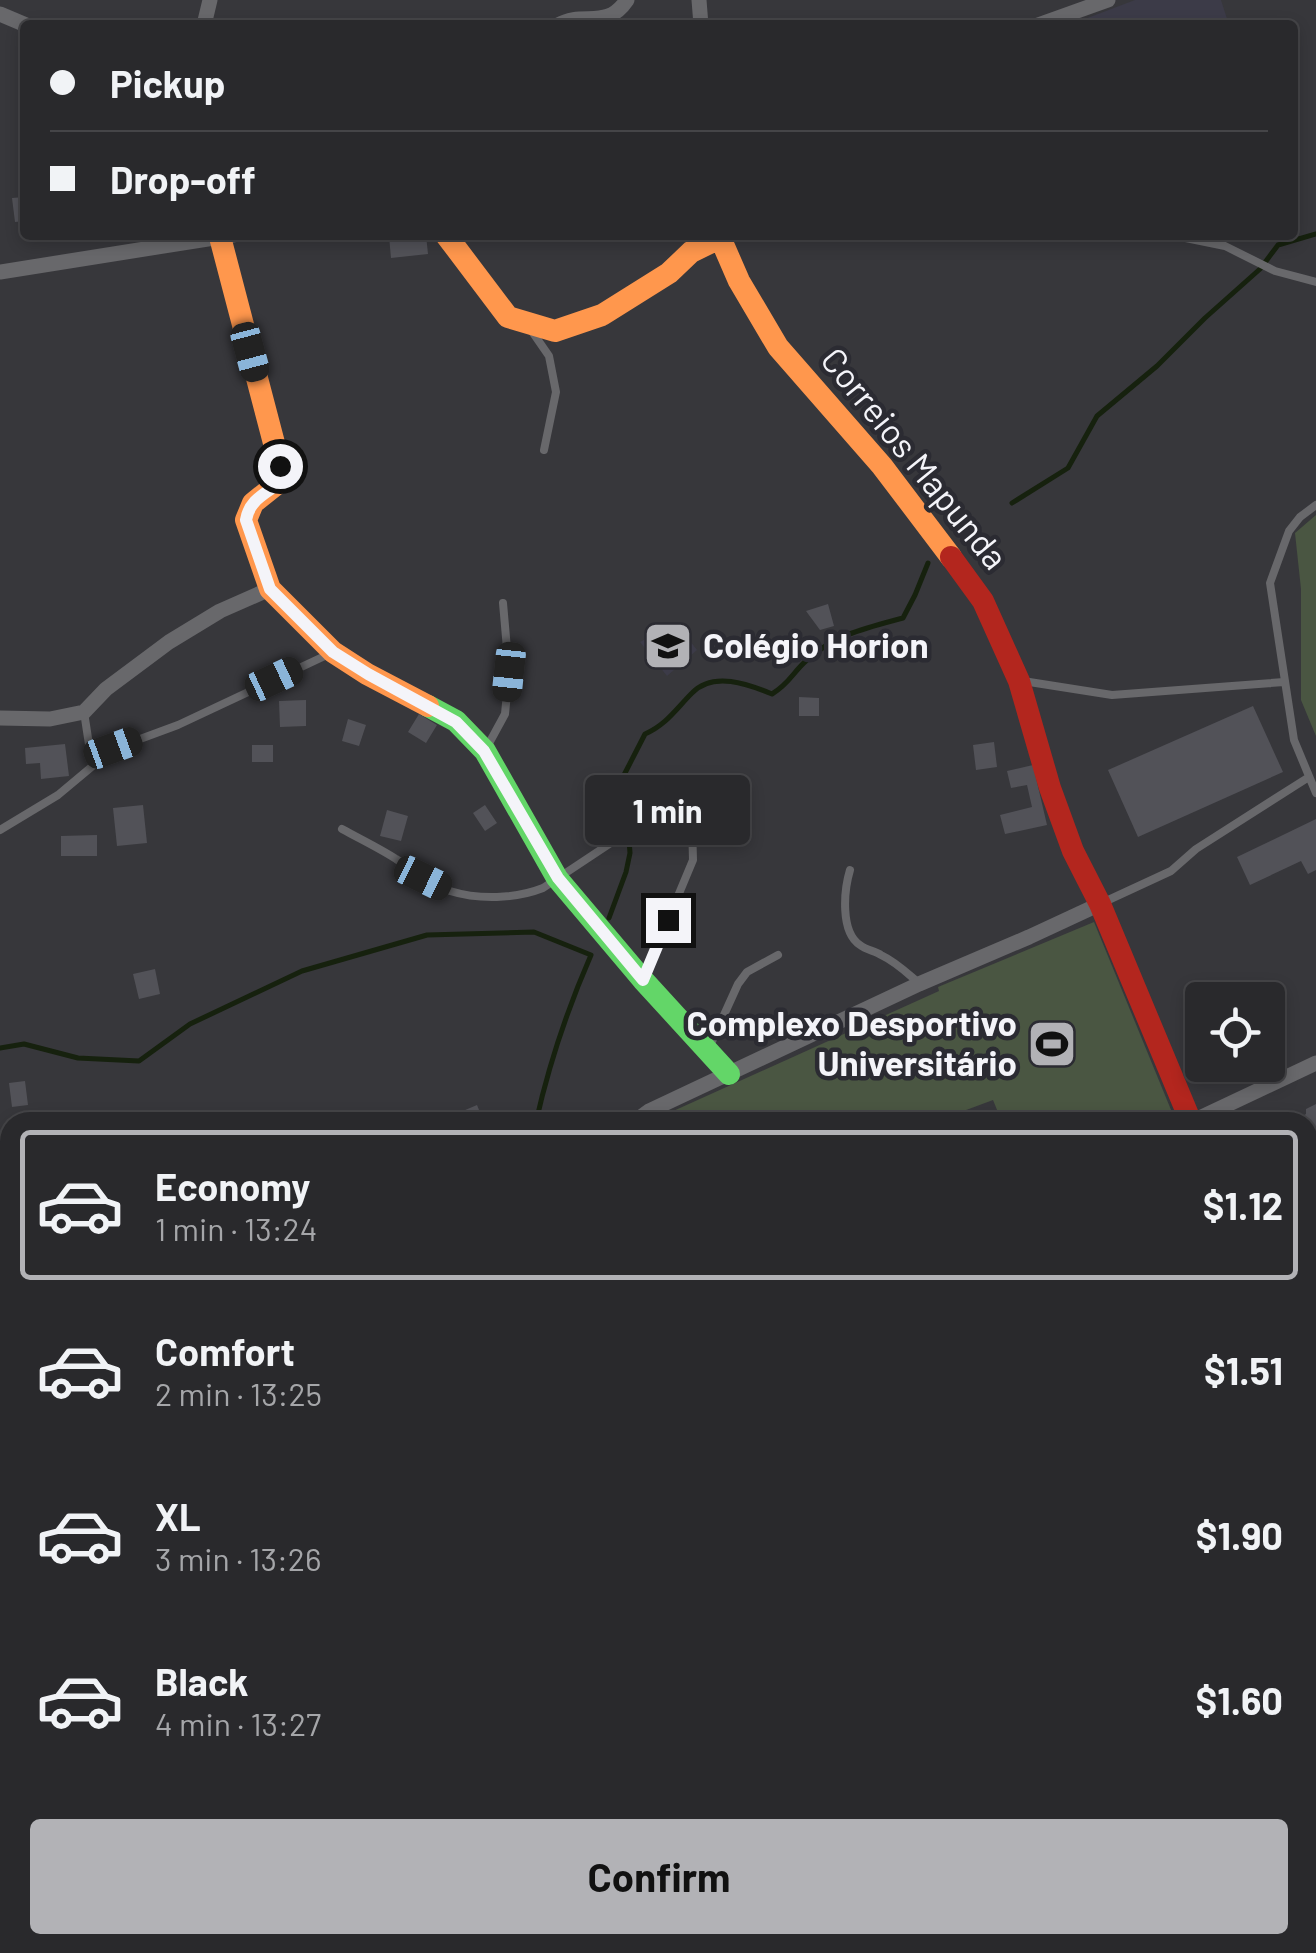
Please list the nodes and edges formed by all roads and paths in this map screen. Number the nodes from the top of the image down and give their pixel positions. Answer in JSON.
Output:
{"nodes":[{"id":1,"x":627,"y":0,"type":"edge"},
{"id":2,"x":1108,"y":0,"type":"edge"},
{"id":3,"x":569,"y":20,"type":"edge"},
{"id":4,"x":1052,"y":20,"type":"edge"},
{"id":5,"x":182,"y":240,"type":"edge"},
{"id":6,"x":228,"y":240,"type":"edge"},
{"id":7,"x":450,"y":240,"type":"edge"},
{"id":8,"x":714,"y":240,"type":"edge"},
{"id":9,"x":723,"y":240,"type":"edge"},
{"id":10,"x":1196,"y":240,"type":"edge"},
{"id":11,"x":0,"y":272,"type":"edge"},
{"id":12,"x":1316,"y":282,"type":"edge"},
{"id":13,"x":526,"y":322,"type":"junction"},
{"id":14,"x":544,"y":450,"type":"dead end"},
{"id":15,"x":1316,"y":505,"type":"edge"},
{"id":16,"x":270,"y":589,"type":"junction"},
{"id":17,"x":503,"y":603,"type":"dead end"},
{"id":18,"x":333,"y":652,"type":"junction"},
{"id":19,"x":1019,"y":680,"type":"junction"},
{"id":20,"x":1284,"y":682,"type":"junction"},
{"id":21,"x":84,"y":712,"type":"junction"},
{"id":22,"x":0,"y":718,"type":"edge"},
{"id":23,"x":484,"y":751,"type":"junction"},
{"id":24,"x":92,"y":764,"type":"junction"},
{"id":25,"x":1309,"y":777,"type":"junction"},
{"id":26,"x":1316,"y":792,"type":"edge"},
{"id":27,"x":342,"y":829,"type":"dead end"},
{"id":28,"x":0,"y":830,"type":"edge"},
{"id":29,"x":850,"y":870,"type":"dead end"},
{"id":30,"x":558,"y":878,"type":"junction"},
{"id":31,"x":1100,"y":904,"type":"junction"},
{"id":32,"x":778,"y":955,"type":"dead end"},
{"id":33,"x":643,"y":980,"type":"junction"},
{"id":34,"x":919,"y":984,"type":"junction"},
{"id":35,"x":708,"y":1050,"type":"junction"},
{"id":36,"x":1316,"y":1063,"type":"edge"},
{"id":37,"x":729,"y":1074,"type":"junction"},
{"id":38,"x":648,"y":1112,"type":"edge"},
{"id":39,"x":1187,"y":1112,"type":"edge"},
{"id":40,"x":1212,"y":1112,"type":"edge"}],
"edges":[{"from":1,"to":3,"type":"street"},
{"from":2,"to":4,"type":"street"},
{"from":5,"to":11,"type":"street"},
{"from":6,"to":16,"type":"street"},
{"from":7,"to":13,"type":"street"},
{"from":8,"to":13,"type":"street"},
{"from":9,"to":19,"type":"street","name":"Correios Mapunda"},
{"from":10,"to":12,"type":"lane"},
{"from":13,"to":14,"type":"lane"},
{"from":15,"to":20,"type":"lane"},
{"from":16,"to":18,"type":"street"},
{"from":16,"to":21,"type":"street"},
{"from":17,"to":23,"type":"lane"},
{"from":18,"to":23,"type":"street"},
{"from":18,"to":24,"type":"lane"},
{"from":19,"to":20,"type":"lane"},
{"from":19,"to":31,"type":"street","name":"Correios Mapunda"},
{"from":20,"to":25,"type":"lane"},
{"from":21,"to":22,"type":"street"},
{"from":21,"to":24,"type":"lane"},
{"from":23,"to":30,"type":"street"},
{"from":24,"to":28,"type":"lane"},
{"from":25,"to":26,"type":"lane"},
{"from":25,"to":31,"type":"lane"},
{"from":27,"to":30,"type":"lane"},
{"from":29,"to":34,"type":"lane"},
{"from":30,"to":33,"type":"street"},
{"from":30,"to":33,"type":"lane"},
{"from":31,"to":34,"type":"street"},
{"from":31,"to":39,"type":"street","name":"Correios Mapunda"},
{"from":32,"to":35,"type":"lane"},
{"from":33,"to":35,"type":"street"},
{"from":34,"to":37,"type":"street"},
{"from":35,"to":37,"type":"street"},
{"from":36,"to":40,"type":"street"},
{"from":37,"to":38,"type":"street"}]}
